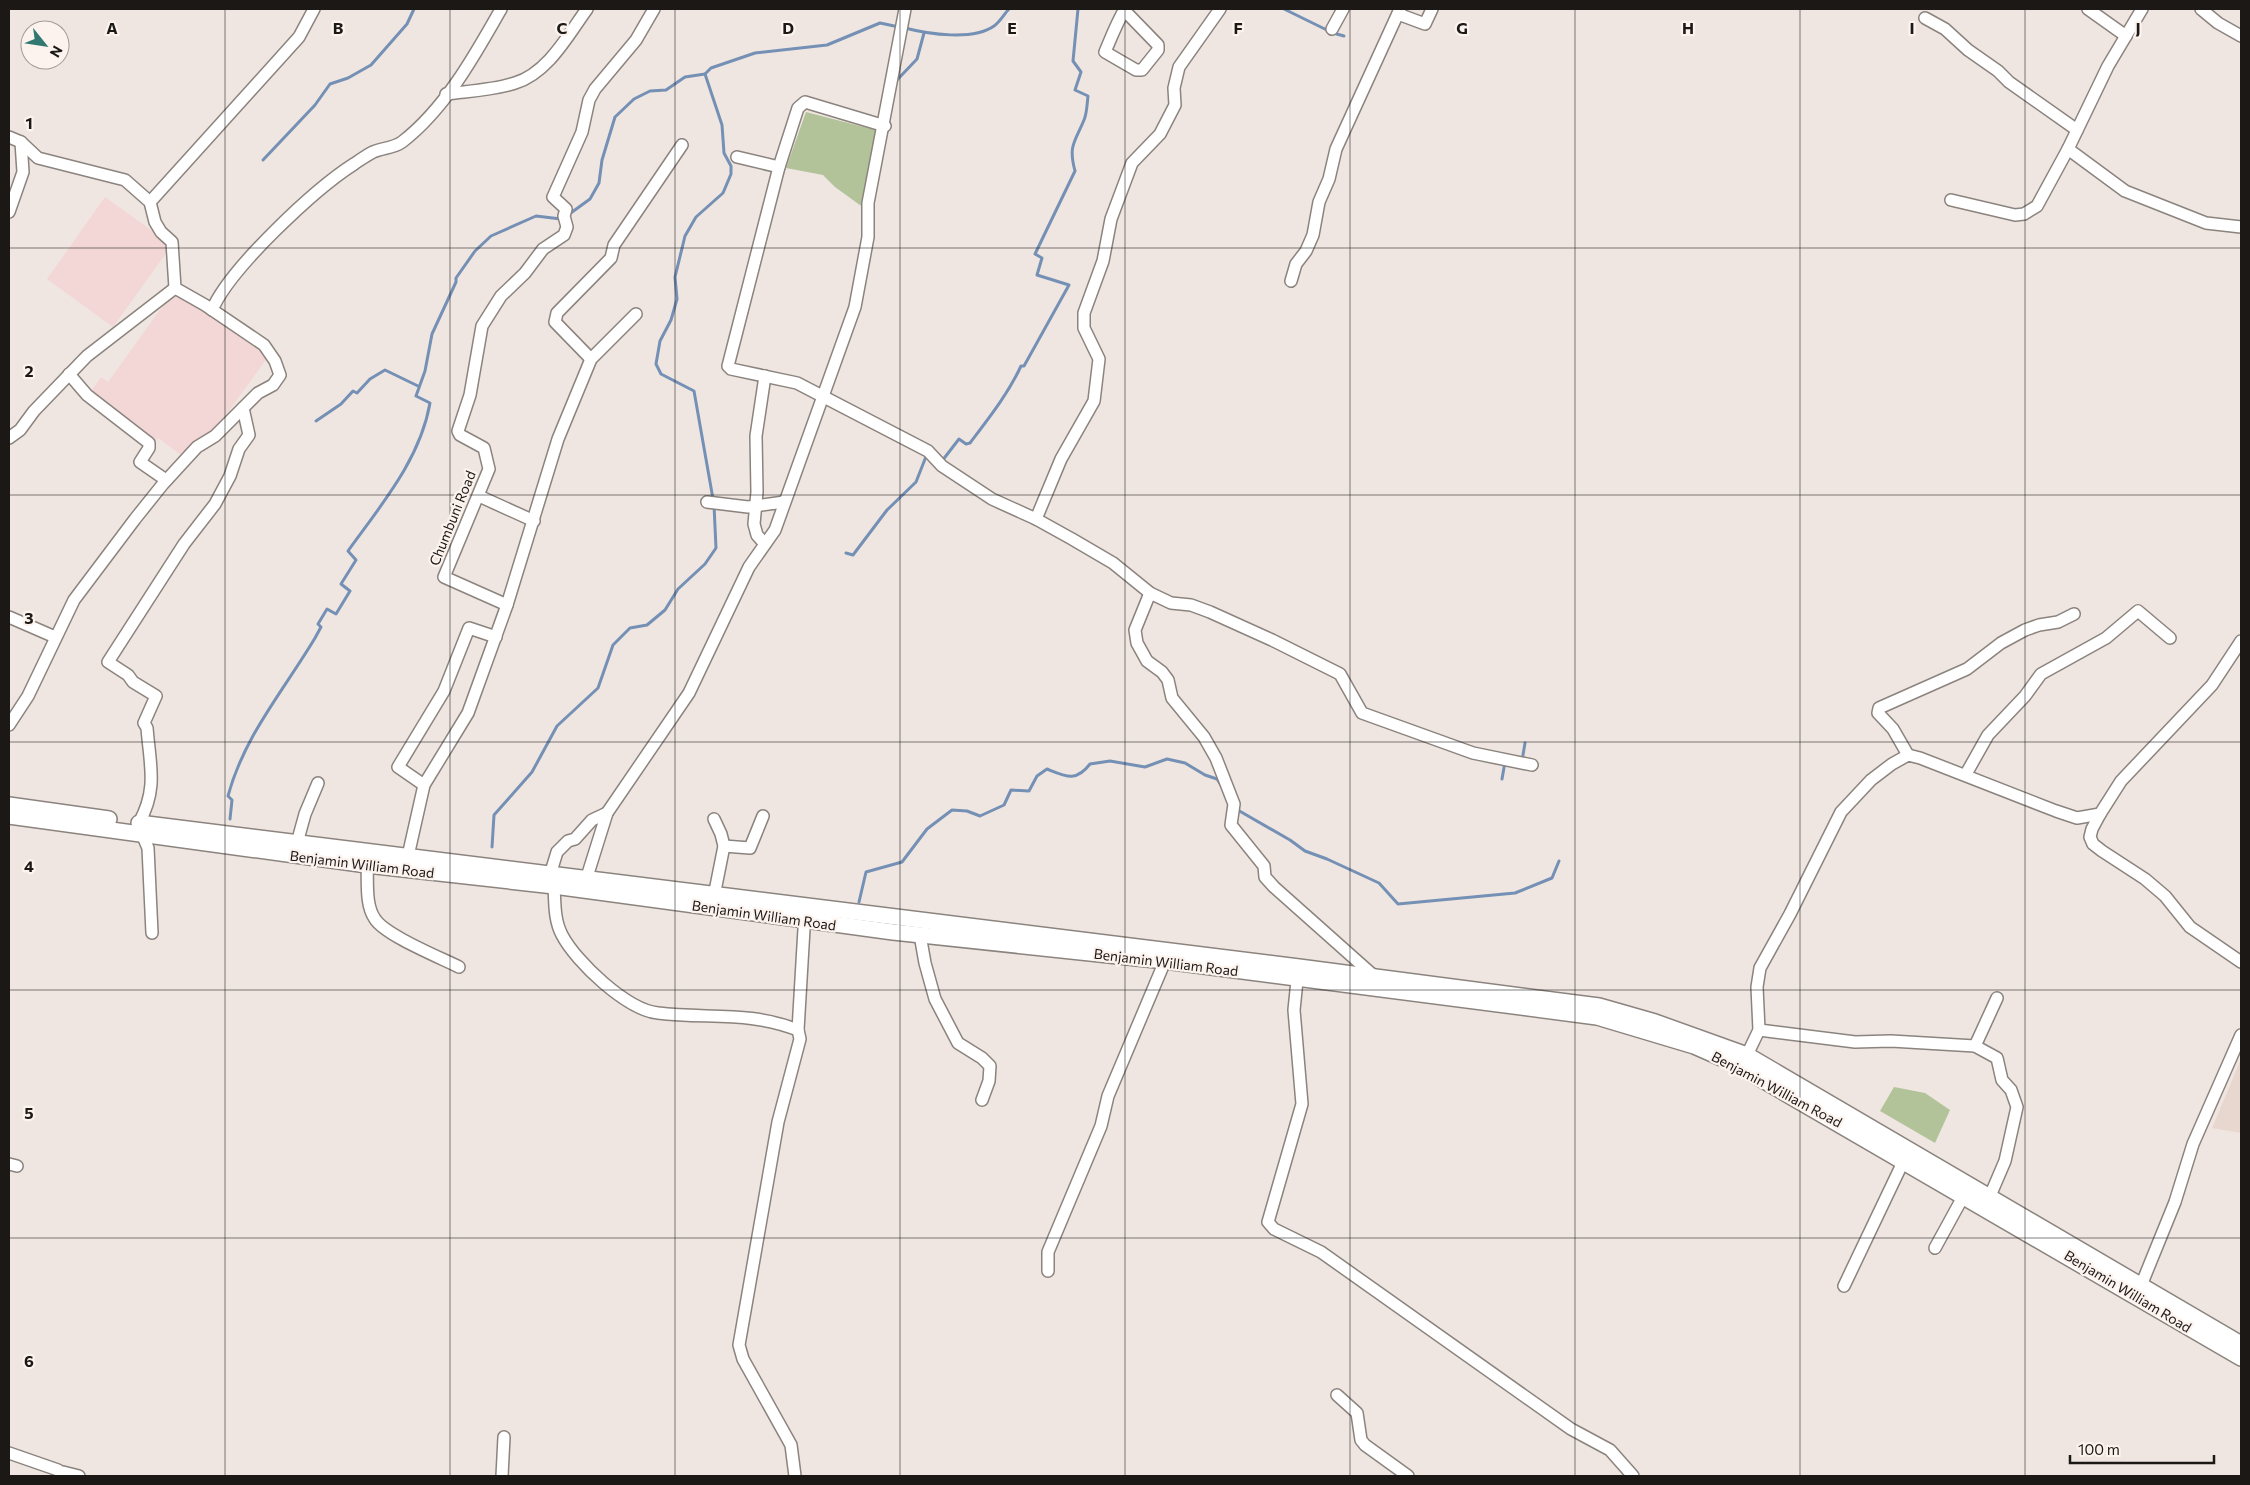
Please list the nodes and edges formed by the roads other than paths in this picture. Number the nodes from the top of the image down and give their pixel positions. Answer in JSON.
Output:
{"nodes":[{"id":1,"x":314,"y":9,"type":"edge"},
{"id":2,"x":501,"y":9,"type":"edge"},
{"id":3,"x":587,"y":9,"type":"edge"},
{"id":4,"x":654,"y":9,"type":"edge"},
{"id":5,"x":905,"y":9,"type":"edge"},
{"id":6,"x":1220,"y":9,"type":"edge"},
{"id":7,"x":1343,"y":9,"type":"edge"},
{"id":8,"x":1432,"y":9,"type":"edge"},
{"id":9,"x":2088,"y":9,"type":"edge"},
{"id":10,"x":2142,"y":9,"type":"edge"},
{"id":11,"x":2201,"y":9,"type":"edge"},
{"id":12,"x":1124,"y":10,"type":"edge"},
{"id":13,"x":1399,"y":11,"type":"edge"},
{"id":14,"x":1925,"y":18,"type":"dead end"},
{"id":15,"x":1332,"y":29,"type":"dead end"},
{"id":16,"x":2126,"y":36,"type":"junction"},
{"id":17,"x":2241,"y":36,"type":"edge"},
{"id":18,"x":446,"y":94,"type":"junction"},
{"id":19,"x":885,"y":126,"type":"junction"},
{"id":20,"x":2076,"y":130,"type":"junction"},
{"id":21,"x":9,"y":137,"type":"edge"},
{"id":22,"x":21,"y":142,"type":"junction"},
{"id":23,"x":682,"y":145,"type":"dead end"},
{"id":24,"x":2068,"y":149,"type":"junction"},
{"id":25,"x":737,"y":157,"type":"dead end"},
{"id":26,"x":780,"y":167,"type":"junction"},
{"id":27,"x":1952,"y":200,"type":"dead end"},
{"id":28,"x":150,"y":202,"type":"junction"},
{"id":29,"x":9,"y":212,"type":"edge"},
{"id":30,"x":2241,"y":227,"type":"edge"},
{"id":31,"x":1291,"y":281,"type":"dead end"},
{"id":32,"x":175,"y":288,"type":"junction"},
{"id":33,"x":212,"y":310,"type":"junction"},
{"id":34,"x":636,"y":314,"type":"dead end"},
{"id":35,"x":591,"y":359,"type":"junction"},
{"id":36,"x":69,"y":374,"type":"junction"},
{"id":37,"x":765,"y":376,"type":"junction"},
{"id":38,"x":823,"y":396,"type":"junction"},
{"id":39,"x":243,"y":408,"type":"junction"},
{"id":40,"x":9,"y":438,"type":"edge"},
{"id":41,"x":166,"y":480,"type":"junction"},
{"id":42,"x":479,"y":496,"type":"junction"},
{"id":43,"x":707,"y":502,"type":"dead end"},
{"id":44,"x":784,"y":502,"type":"junction"},
{"id":45,"x":756,"y":506,"type":"junction"},
{"id":46,"x":1036,"y":519,"type":"junction"},
{"id":47,"x":534,"y":521,"type":"junction"},
{"id":48,"x":765,"y":544,"type":"junction"},
{"id":49,"x":1150,"y":593,"type":"junction"},
{"id":50,"x":507,"y":605,"type":"junction"},
{"id":51,"x":2074,"y":614,"type":"dead end"},
{"id":52,"x":9,"y":616,"type":"edge"},
{"id":53,"x":496,"y":636,"type":"junction"},
{"id":54,"x":55,"y":637,"type":"junction"},
{"id":55,"x":2170,"y":638,"type":"dead end"},
{"id":56,"x":2241,"y":641,"type":"edge"},
{"id":57,"x":9,"y":726,"type":"edge"},
{"id":58,"x":1908,"y":756,"type":"junction"},
{"id":59,"x":1532,"y":765,"type":"dead end"},
{"id":60,"x":1966,"y":774,"type":"junction"},
{"id":61,"x":318,"y":783,"type":"dead end"},
{"id":62,"x":424,"y":785,"type":"junction"},
{"id":63,"x":9,"y":805,"type":"edge"},
{"id":64,"x":607,"y":812,"type":"junction"},
{"id":65,"x":2100,"y":814,"type":"junction"},
{"id":66,"x":9,"y":816,"type":"edge"},
{"id":67,"x":763,"y":816,"type":"dead end"},
{"id":68,"x":714,"y":820,"type":"dead end"},
{"id":69,"x":140,"y":829,"type":"junction"},
{"id":70,"x":298,"y":843,"type":"junction"},
{"id":71,"x":724,"y":846,"type":"junction"},
{"id":72,"x":408,"y":856,"type":"junction"},
{"id":73,"x":367,"y":865,"type":"junction"},
{"id":74,"x":586,"y":880,"type":"junction"},
{"id":75,"x":552,"y":881,"type":"junction"},
{"id":76,"x":714,"y":896,"type":"junction"},
{"id":77,"x":805,"y":914,"type":"junction"},
{"id":78,"x":152,"y":932,"type":"dead end"},
{"id":79,"x":920,"y":935,"type":"junction"},
{"id":80,"x":1165,"y":961,"type":"junction"},
{"id":81,"x":2241,"y":962,"type":"edge"},
{"id":82,"x":459,"y":967,"type":"dead end"},
{"id":83,"x":1298,"y":972,"type":"junction"},
{"id":84,"x":1376,"y":977,"type":"junction"},
{"id":85,"x":1997,"y":998,"type":"dead end"},
{"id":86,"x":798,"y":1030,"type":"junction"},
{"id":87,"x":1759,"y":1030,"type":"junction"},
{"id":88,"x":2241,"y":1035,"type":"edge"},
{"id":89,"x":1975,"y":1046,"type":"junction"},
{"id":90,"x":1747,"y":1054,"type":"junction"},
{"id":91,"x":982,"y":1100,"type":"dead end"},
{"id":92,"x":1904,"y":1160,"type":"junction"},
{"id":93,"x":1964,"y":1195,"type":"junction"},
{"id":94,"x":1990,"y":1196,"type":"junction"},
{"id":95,"x":1935,"y":1248,"type":"dead end"},
{"id":96,"x":1048,"y":1271,"type":"dead end"},
{"id":97,"x":1844,"y":1286,"type":"dead end"},
{"id":98,"x":2140,"y":1290,"type":"junction"},
{"id":99,"x":2241,"y":1344,"type":"edge"},
{"id":100,"x":2241,"y":1358,"type":"edge"},
{"id":101,"x":1337,"y":1395,"type":"dead end"},
{"id":102,"x":504,"y":1437,"type":"dead end"},
{"id":103,"x":9,"y":1453,"type":"edge"},
{"id":104,"x":79,"y":1476,"type":"edge"},
{"id":105,"x":502,"y":1476,"type":"edge"},
{"id":106,"x":795,"y":1476,"type":"edge"},
{"id":107,"x":1408,"y":1476,"type":"edge"},
{"id":108,"x":1633,"y":1476,"type":"edge"}],
"edges":[{"from":1,"to":28,"type":"street"},
{"from":2,"to":18,"type":"street"},
{"from":3,"to":18,"type":"street"},
{"from":4,"to":42,"type":"street","name":"Chumbuni Road"},
{"from":5,"to":19,"type":"street"},
{"from":6,"to":46,"type":"street"},
{"from":7,"to":15,"type":"street"},
{"from":8,"to":13,"type":"street"},
{"from":9,"to":16,"type":"street"},
{"from":10,"to":16,"type":"street"},
{"from":11,"to":17,"type":"street"},
{"from":12,"to":12,"type":"street"},
{"from":13,"to":31,"type":"street"},
{"from":14,"to":20,"type":"street"},
{"from":16,"to":20,"type":"street"},
{"from":18,"to":33,"type":"street"},
{"from":19,"to":26,"type":"street"},
{"from":19,"to":38,"type":"street"},
{"from":20,"to":24,"type":"street"},
{"from":21,"to":22,"type":"street"},
{"from":22,"to":28,"type":"street"},
{"from":22,"to":29,"type":"street"},
{"from":23,"to":35,"type":"street"},
{"from":24,"to":27,"type":"street"},
{"from":24,"to":30,"type":"street"},
{"from":25,"to":26,"type":"street"},
{"from":26,"to":37,"type":"street"},
{"from":28,"to":32,"type":"street"},
{"from":32,"to":33,"type":"street"},
{"from":32,"to":36,"type":"street"},
{"from":33,"to":39,"type":"street"},
{"from":34,"to":35,"type":"street"},
{"from":35,"to":47,"type":"street"},
{"from":36,"to":40,"type":"street"},
{"from":36,"to":41,"type":"street"},
{"from":37,"to":38,"type":"street"},
{"from":37,"to":45,"type":"street"},
{"from":38,"to":44,"type":"street"},
{"from":38,"to":46,"type":"street"},
{"from":39,"to":41,"type":"street"},
{"from":39,"to":69,"type":"street"},
{"from":41,"to":54,"type":"street"},
{"from":42,"to":47,"type":"street"},
{"from":42,"to":50,"type":"street","name":"Chumbuni Road"},
{"from":43,"to":45,"type":"street"},
{"from":44,"to":45,"type":"street"},
{"from":44,"to":48,"type":"street"},
{"from":45,"to":48,"type":"street"},
{"from":46,"to":49,"type":"street"},
{"from":47,"to":50,"type":"street"},
{"from":48,"to":64,"type":"street"},
{"from":49,"to":59,"type":"street"},
{"from":49,"to":84,"type":"street"},
{"from":50,"to":53,"type":"street"},
{"from":51,"to":58,"type":"street"},
{"from":52,"to":54,"type":"street"},
{"from":53,"to":62,"type":"street"},
{"from":53,"to":62,"type":"street"},
{"from":54,"to":57,"type":"street"},
{"from":55,"to":60,"type":"street"},
{"from":56,"to":65,"type":"street"},
{"from":58,"to":60,"type":"street"},
{"from":58,"to":87,"type":"street"},
{"from":60,"to":65,"type":"street"},
{"from":61,"to":70,"type":"street"},
{"from":62,"to":72,"type":"street"},
{"from":63,"to":69,"type":"main road","name":"Benjamin William Road"},
{"from":64,"to":74,"type":"street"},
{"from":64,"to":75,"type":"street"},
{"from":65,"to":81,"type":"street"},
{"from":66,"to":69,"type":"main road","name":"Benjamin William Road"},
{"from":67,"to":71,"type":"street"},
{"from":68,"to":71,"type":"street"},
{"from":69,"to":70,"type":"main road","name":"Benjamin William Road"},
{"from":69,"to":73,"type":"main road","name":"Benjamin William Road"},
{"from":69,"to":78,"type":"street"},
{"from":70,"to":72,"type":"main road","name":"Benjamin William Road"},
{"from":71,"to":76,"type":"street"},
{"from":72,"to":75,"type":"main road","name":"Benjamin William Road"},
{"from":73,"to":75,"type":"main road","name":"Benjamin William Road"},
{"from":73,"to":82,"type":"street"},
{"from":74,"to":75,"type":"main road","name":"Benjamin William Road"},
{"from":74,"to":76,"type":"main road","name":"Benjamin William Road"},
{"from":75,"to":77,"type":"main road","name":"Benjamin William Road"},
{"from":75,"to":86,"type":"street"},
{"from":76,"to":77,"type":"main road","name":"Benjamin William Road"},
{"from":77,"to":79,"type":"main road","name":"Benjamin William Road"},
{"from":77,"to":83,"type":"main road","name":"Benjamin William Road"},
{"from":77,"to":86,"type":"street"},
{"from":79,"to":80,"type":"main road","name":"Benjamin William Road"},
{"from":79,"to":91,"type":"street"},
{"from":80,"to":83,"type":"main road","name":"Benjamin William Road"},
{"from":80,"to":96,"type":"street"},
{"from":83,"to":84,"type":"main road","name":"Benjamin William Road"},
{"from":83,"to":92,"type":"main road","name":"Benjamin William Road"},
{"from":83,"to":108,"type":"street"},
{"from":84,"to":90,"type":"main road","name":"Benjamin William Road"},
{"from":85,"to":89,"type":"street"},
{"from":86,"to":106,"type":"street"},
{"from":87,"to":89,"type":"street"},
{"from":87,"to":90,"type":"street"},
{"from":88,"to":98,"type":"street"},
{"from":89,"to":94,"type":"street"},
{"from":90,"to":94,"type":"main road","name":"Benjamin William Road"},
{"from":92,"to":93,"type":"main road","name":"Benjamin William Road"},
{"from":92,"to":97,"type":"street"},
{"from":93,"to":95,"type":"street"},
{"from":93,"to":98,"type":"main road","name":"Benjamin William Road"},
{"from":94,"to":98,"type":"main road","name":"Benjamin William Road"},
{"from":98,"to":99,"type":"main road","name":"Benjamin William Road"},
{"from":98,"to":100,"type":"main road","name":"Benjamin William Road"},
{"from":101,"to":107,"type":"street"},
{"from":102,"to":105,"type":"street"},
{"from":103,"to":104,"type":"street"}]}
